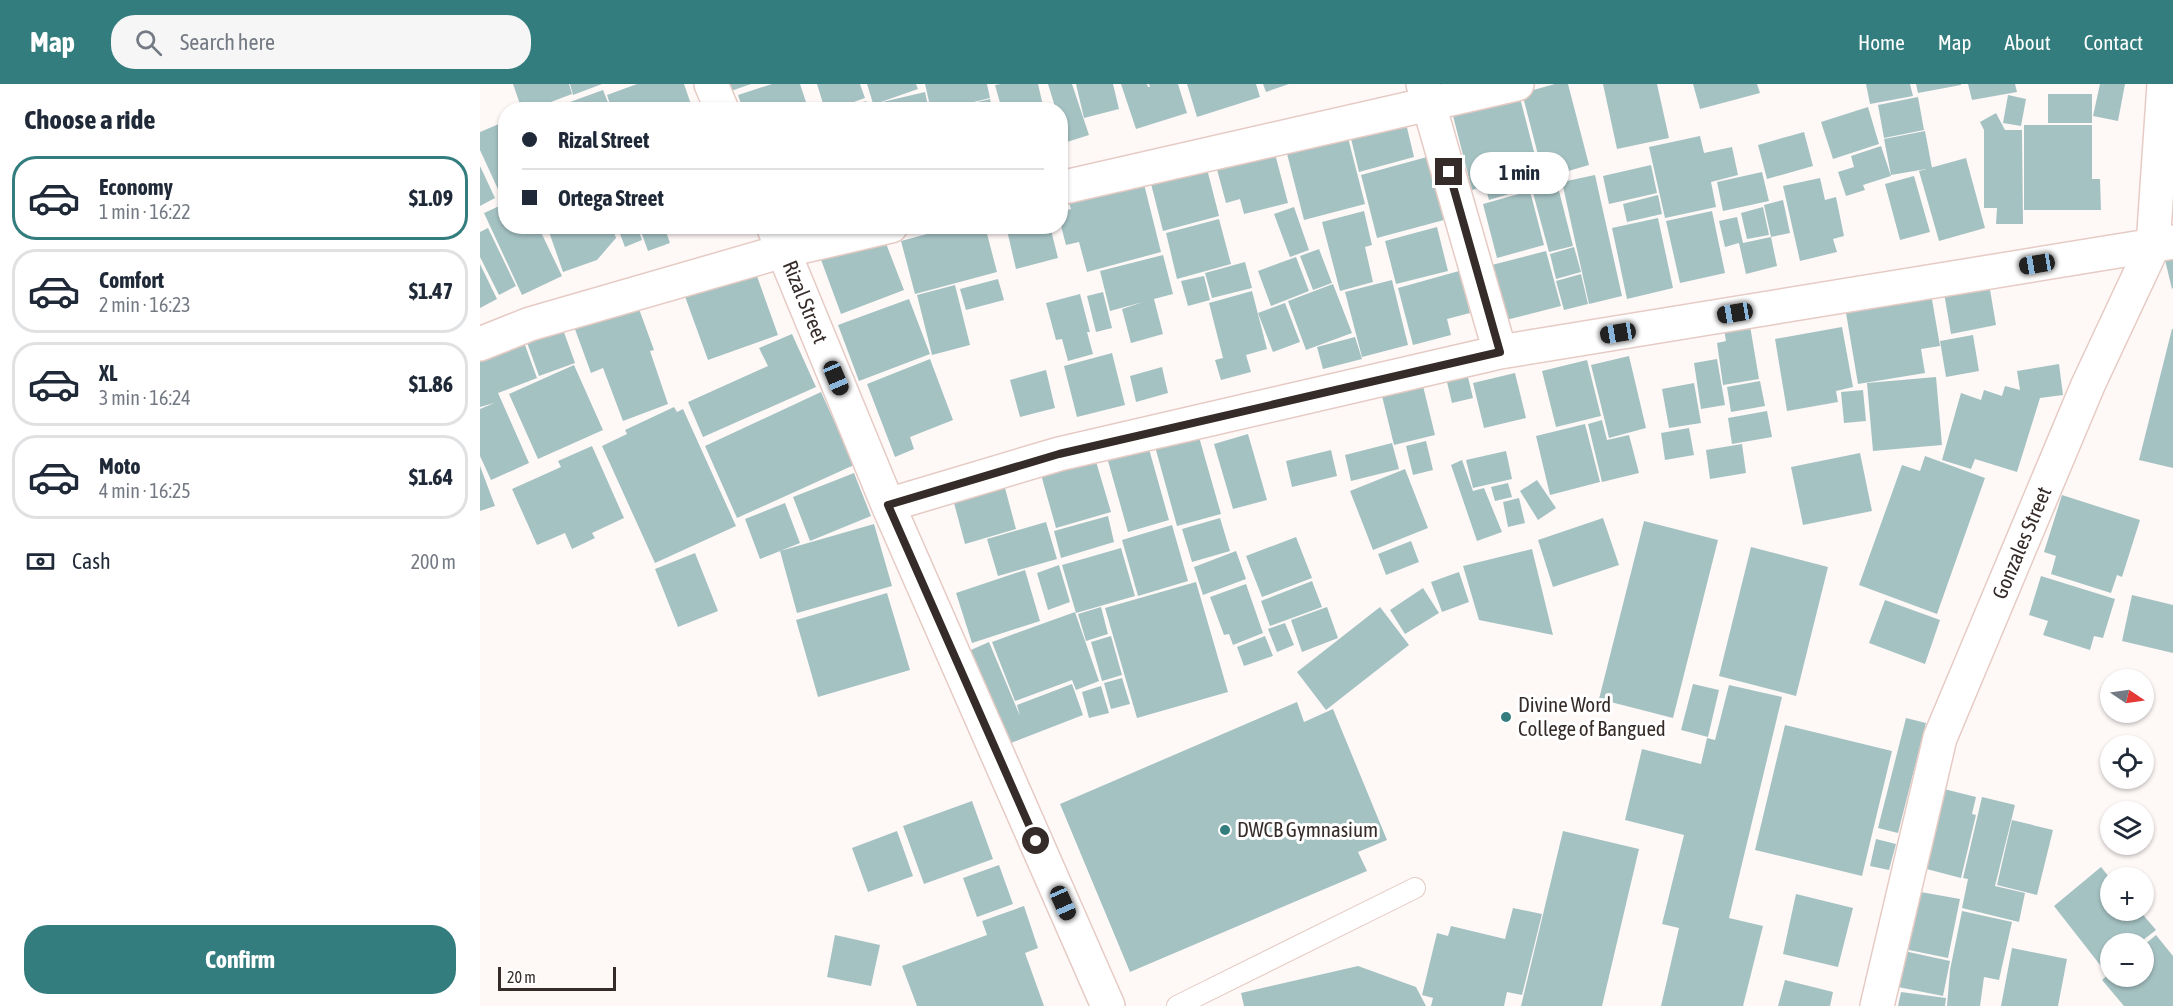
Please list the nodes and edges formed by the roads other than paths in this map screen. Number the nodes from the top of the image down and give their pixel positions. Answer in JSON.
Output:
{"nodes":[{"id":1,"x":711,"y":84,"type":"edge"},
{"id":2,"x":1517,"y":84,"type":"edge"},
{"id":3,"x":2164,"y":84,"type":"edge"},
{"id":4,"x":1426,"y":94,"type":"edge"},
{"id":5,"x":719,"y":102,"type":"edge"},
{"id":6,"x":1068,"y":186,"type":"edge"},
{"id":7,"x":821,"y":234,"type":"edge"},
{"id":8,"x":778,"y":239,"type":"edge"},
{"id":9,"x":2163,"y":244,"type":"edge"},
{"id":10,"x":480,"y":345,"type":"edge"},
{"id":11,"x":1500,"y":352,"type":"junction"},
{"id":12,"x":888,"y":505,"type":"junction"},
{"id":13,"x":1415,"y":888,"type":"dead end"},
{"id":14,"x":1108,"y":1006,"type":"edge"},
{"id":15,"x":1177,"y":1006,"type":"edge"},
{"id":16,"x":1877,"y":1006,"type":"edge"}],
"edges":[{"from":1,"to":5,"type":"street"},
{"from":2,"to":4,"type":"street"},
{"from":3,"to":9,"type":"street","name":"Gonzales Street"},
{"from":4,"to":6,"type":"street"},
{"from":4,"to":11,"type":"street"},
{"from":7,"to":8,"type":"street"},
{"from":8,"to":10,"type":"street"},
{"from":8,"to":12,"type":"street","name":"Rizal Street"},
{"from":9,"to":11,"type":"street"},
{"from":9,"to":16,"type":"street","name":"Gonzales Street"},
{"from":11,"to":12,"type":"street"},
{"from":12,"to":14,"type":"street","name":"Rizal Street"},
{"from":13,"to":15,"type":"lane"}]}
